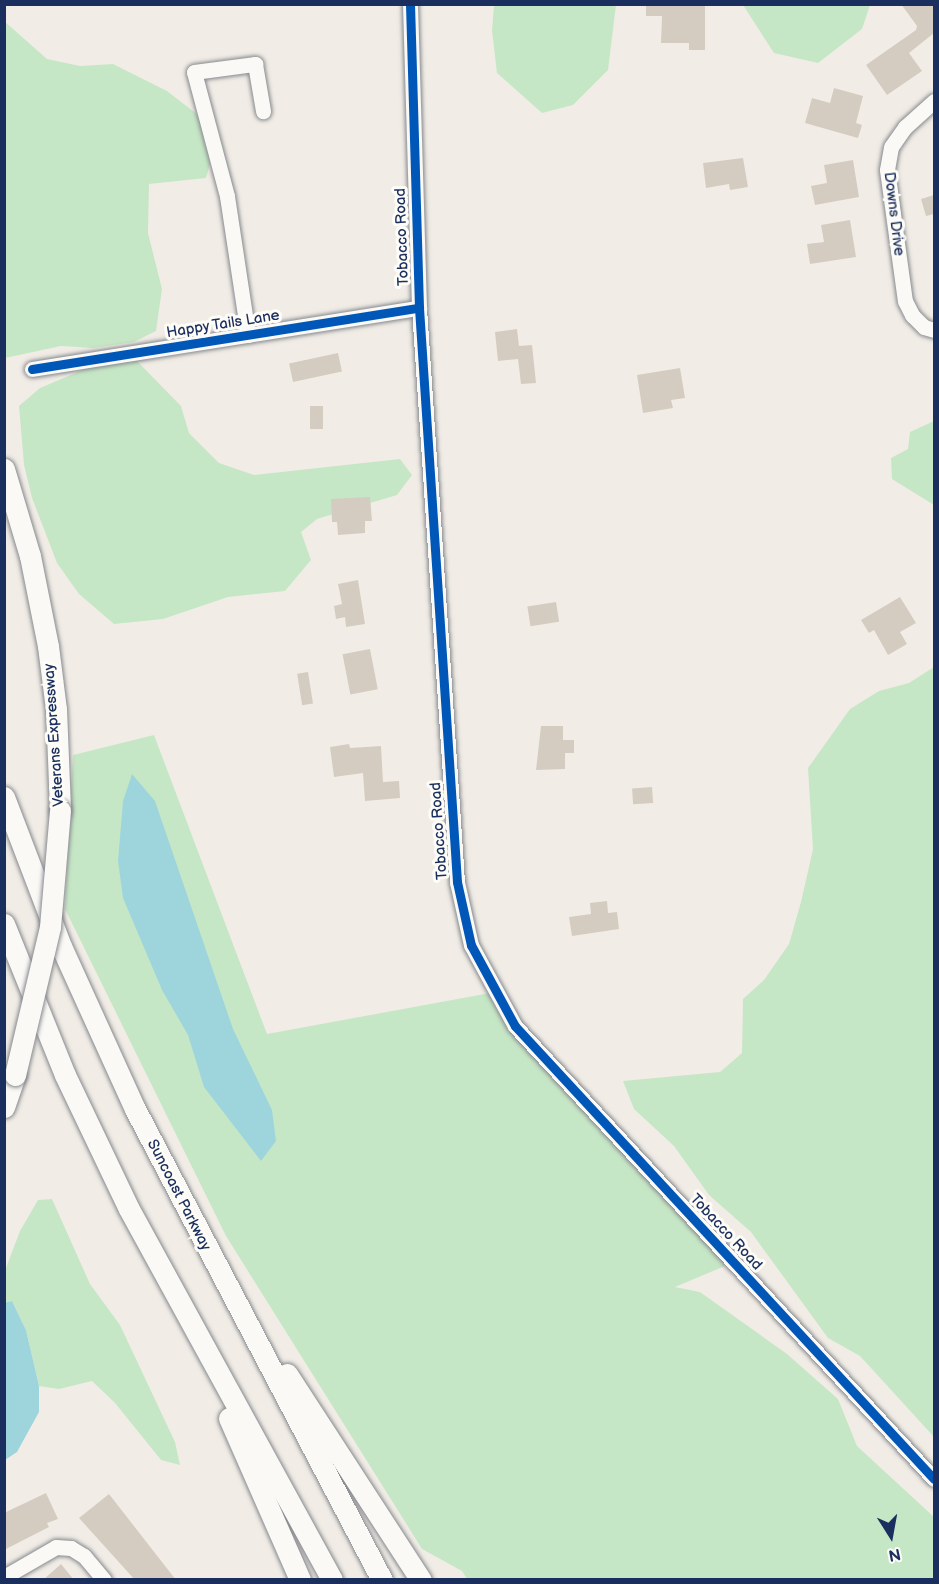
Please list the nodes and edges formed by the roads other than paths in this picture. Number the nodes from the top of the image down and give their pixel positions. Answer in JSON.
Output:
{"nodes":[{"id":1,"x":410,"y":4,"type":"edge"},
{"id":2,"x":934,"y":100,"type":"edge"},
{"id":3,"x":263,"y":111,"type":"dead end"},
{"id":4,"x":419,"y":308,"type":"junction"},
{"id":5,"x":934,"y":330,"type":"edge"},
{"id":6,"x":248,"y":335,"type":"junction"},
{"id":7,"x":32,"y":369,"type":"dead end"},
{"id":8,"x":4,"y":469,"type":"edge"},
{"id":9,"x":4,"y":798,"type":"edge"},
{"id":10,"x":4,"y":924,"type":"edge"},
{"id":11,"x":4,"y":1107,"type":"edge"},
{"id":12,"x":215,"y":1265,"type":"junction"},
{"id":13,"x":185,"y":1318,"type":"junction"},
{"id":14,"x":934,"y":1479,"type":"edge"},
{"id":15,"x":4,"y":1577,"type":"edge"},
{"id":16,"x":104,"y":1580,"type":"edge"},
{"id":17,"x":300,"y":1580,"type":"edge"},
{"id":18,"x":332,"y":1580,"type":"edge"},
{"id":19,"x":382,"y":1580,"type":"edge"},
{"id":20,"x":421,"y":1580,"type":"edge"}],
"edges":[{"from":1,"to":4,"type":"street","name":"Tobacco Road"},
{"from":2,"to":5,"type":"street","name":"Downs Drive"},
{"from":3,"to":6,"type":"street"},
{"from":4,"to":6,"type":"street","name":"Happy Tails Lane"},
{"from":4,"to":14,"type":"street","name":"Tobacco Road"},
{"from":6,"to":7,"type":"street","name":"Happy Tails Lane"},
{"from":8,"to":11,"type":"highway","name":"Veterans Expressway","bridge":true},
{"from":9,"to":12,"type":"highway","name":"Suncoast Parkway"},
{"from":10,"to":13,"type":"highway"},
{"from":12,"to":19,"type":"highway","name":"Suncoast Parkway"},
{"from":12,"to":20,"type":"highway"},
{"from":13,"to":17,"type":"highway"},
{"from":13,"to":18,"type":"highway"},
{"from":15,"to":16,"type":"street"}]}
